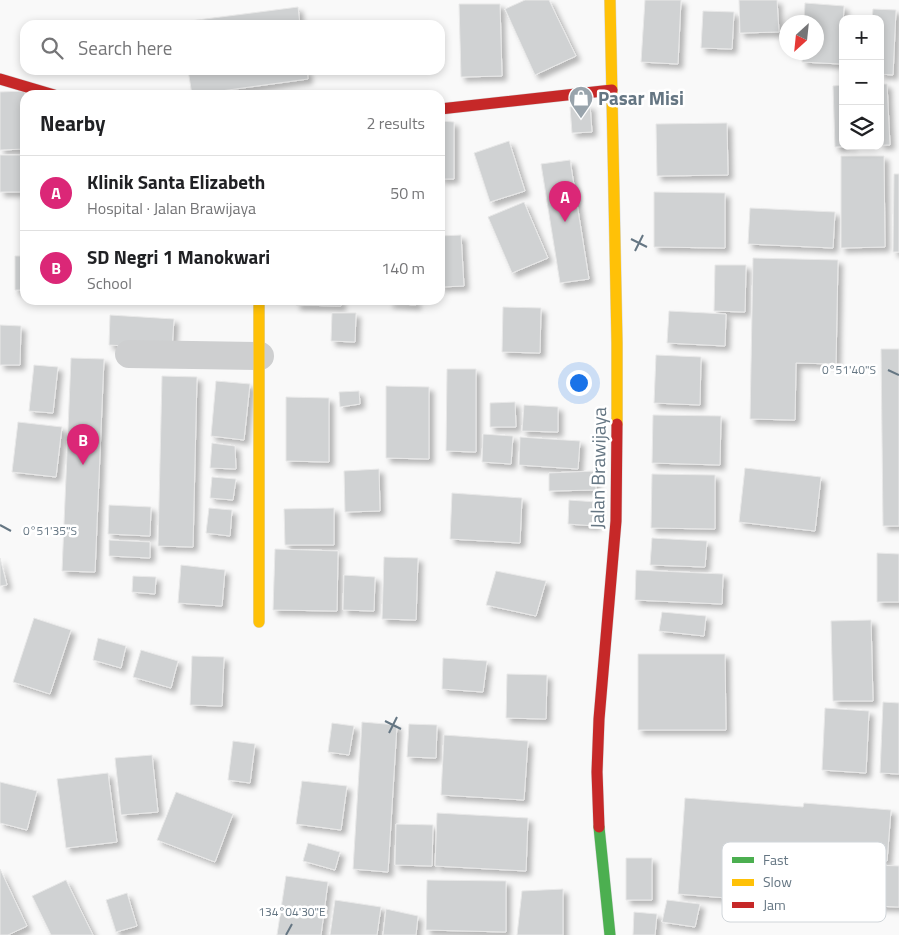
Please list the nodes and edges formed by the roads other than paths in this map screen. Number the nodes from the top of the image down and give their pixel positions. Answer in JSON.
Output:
{"nodes":[{"id":1,"x":610,"y":0,"type":"edge"},
{"id":2,"x":0,"y":79,"type":"edge"},
{"id":3,"x":37,"y":90,"type":"edge"},
{"id":4,"x":612,"y":90,"type":"junction"},
{"id":5,"x":445,"y":108,"type":"edge"},
{"id":6,"x":259,"y":305,"type":"edge"},
{"id":7,"x":129,"y":354,"type":"dead end"},
{"id":8,"x":260,"y":356,"type":"junction"},
{"id":9,"x":259,"y":622,"type":"dead end"},
{"id":10,"x":610,"y":935,"type":"edge"}],
"edges":[{"from":1,"to":4,"type":"street","name":"Jalan Brawijaya"},
{"from":2,"to":3,"type":"street"},
{"from":4,"to":5,"type":"street"},
{"from":4,"to":10,"type":"street","name":"Jalan Brawijaya"},
{"from":6,"to":8,"type":"street"},
{"from":7,"to":8,"type":"street"},
{"from":8,"to":9,"type":"street"}]}
